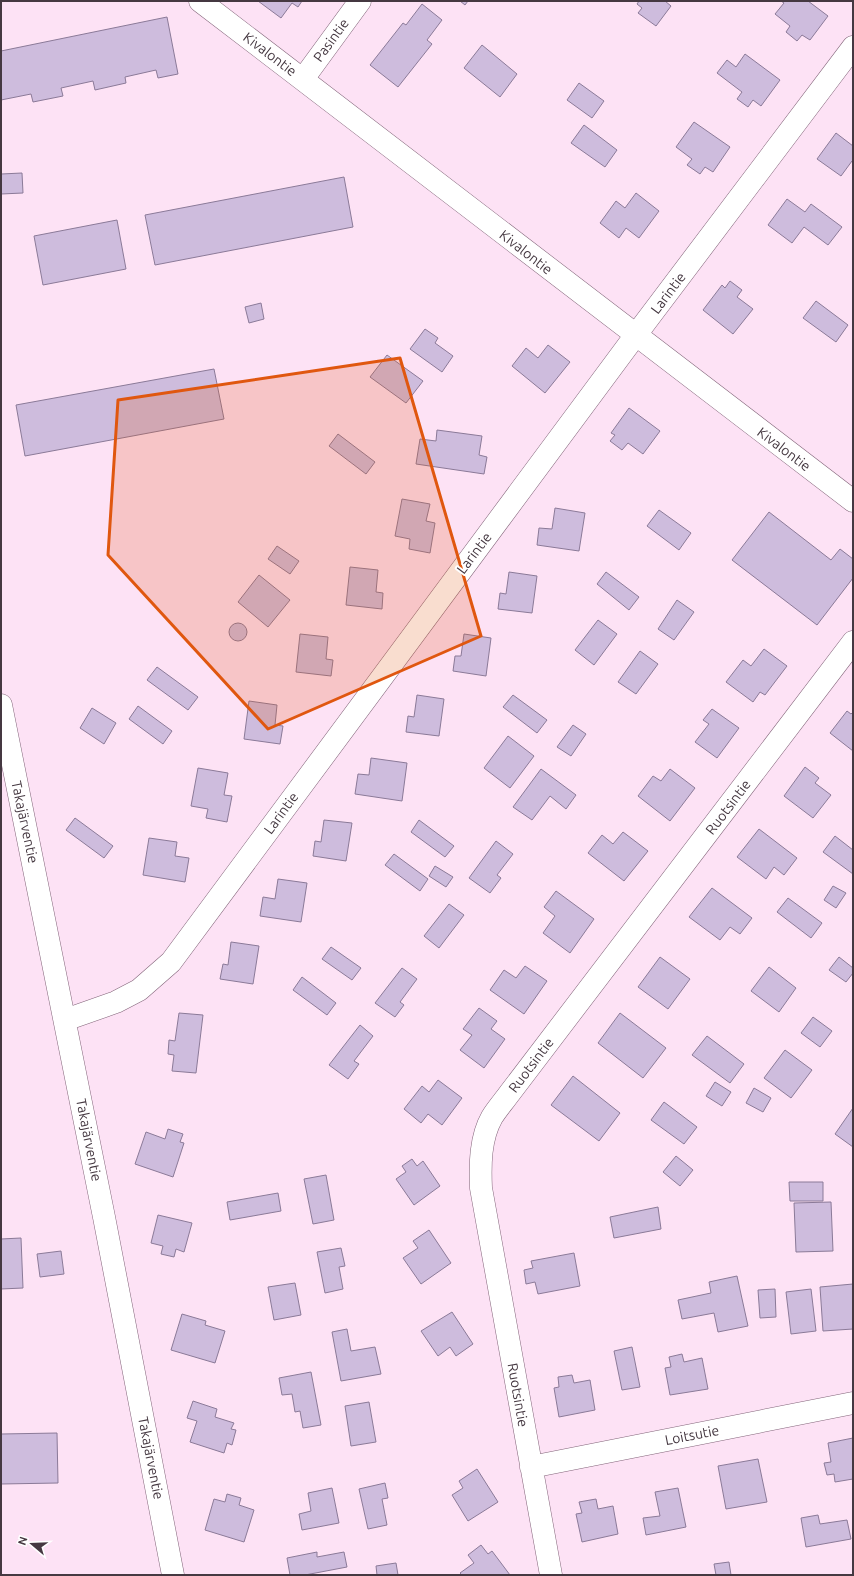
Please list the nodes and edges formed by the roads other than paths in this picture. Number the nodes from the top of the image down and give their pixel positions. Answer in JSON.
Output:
{"nodes":[{"id":1,"x":200,"y":1,"type":"edge"},
{"id":2,"x":360,"y":1,"type":"edge"},
{"id":3,"x":853,"y":47,"type":"edge"},
{"id":4,"x":303,"y":80,"type":"junction"},
{"id":5,"x":635,"y":336,"type":"junction"},
{"id":6,"x":853,"y":502,"type":"edge"},
{"id":7,"x":853,"y":642,"type":"edge"},
{"id":8,"x":1,"y":705,"type":"edge"},
{"id":9,"x":65,"y":1020,"type":"junction"},
{"id":10,"x":853,"y":1403,"type":"edge"},
{"id":11,"x":531,"y":1467,"type":"junction"},
{"id":12,"x":174,"y":1575,"type":"edge"},
{"id":13,"x":551,"y":1575,"type":"edge"}],
"edges":[{"from":1,"to":4,"type":"street","name":"Kivalontie"},
{"from":2,"to":4,"type":"street","name":"Pasintie"},
{"from":3,"to":5,"type":"street","name":"Larintie"},
{"from":4,"to":5,"type":"street","name":"Kivalontie"},
{"from":5,"to":6,"type":"street","name":"Kivalontie"},
{"from":5,"to":9,"type":"street","name":"Larintie"},
{"from":7,"to":11,"type":"street","name":"Ruotsintie"},
{"from":8,"to":9,"type":"street","name":"Takajärventie"},
{"from":9,"to":12,"type":"street","name":"Takajärventie"},
{"from":10,"to":11,"type":"street","name":"Loitsutie"},
{"from":11,"to":13,"type":"street","name":"Ruotsintie"}]}
